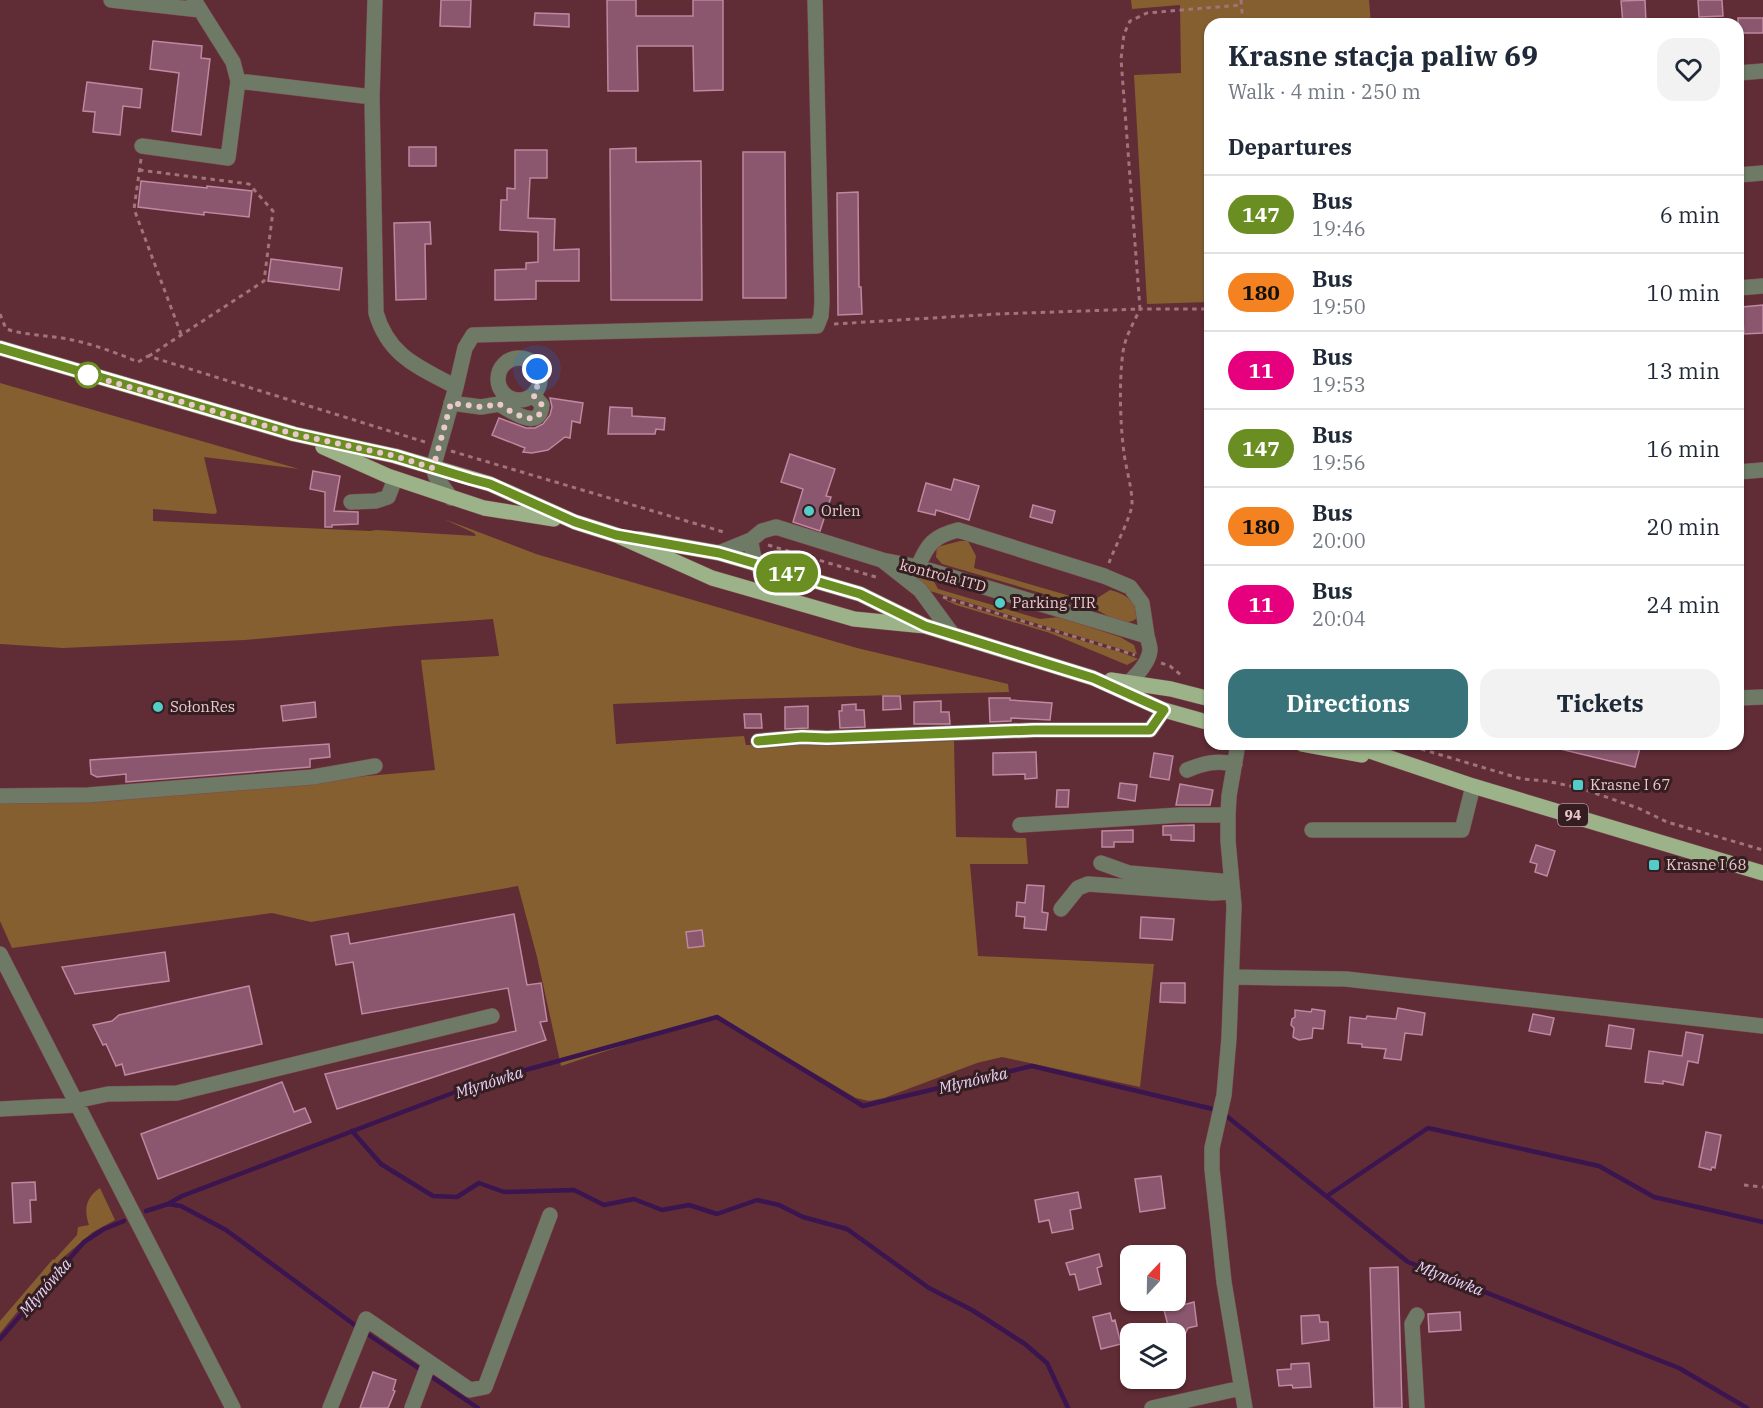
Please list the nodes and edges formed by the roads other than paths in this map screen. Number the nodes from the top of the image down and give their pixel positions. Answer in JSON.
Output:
{"nodes":[{"id":1,"x":111,"y":0,"type":"edge"},
{"id":2,"x":375,"y":0,"type":"edge"},
{"id":3,"x":815,"y":0,"type":"edge"},
{"id":4,"x":197,"y":5,"type":"edge"},
{"id":5,"x":1763,"y":71,"type":"edge"},
{"id":6,"x":1744,"y":73,"type":"edge"},
{"id":7,"x":238,"y":81,"type":"junction"},
{"id":8,"x":372,"y":97,"type":"junction"},
{"id":9,"x":142,"y":146,"type":"road end"},
{"id":10,"x":1763,"y":174,"type":"edge"},
{"id":11,"x":1744,"y":175,"type":"edge"},
{"id":12,"x":1763,"y":286,"type":"edge"},
{"id":13,"x":1744,"y":288,"type":"edge"},
{"id":14,"x":0,"y":348,"type":"edge"},
{"id":15,"x":456,"y":387,"type":"junction"},
{"id":16,"x":533,"y":395,"type":"dead end"},
{"id":17,"x":451,"y":403,"type":"junction"},
{"id":18,"x":294,"y":434,"type":"junction"},
{"id":19,"x":433,"y":468,"type":"junction"},
{"id":20,"x":1763,"y":470,"type":"edge"},
{"id":21,"x":1744,"y":472,"type":"edge"},
{"id":22,"x":395,"y":479,"type":"junction"},
{"id":23,"x":451,"y":498,"type":"junction"},
{"id":24,"x":351,"y":502,"type":"dead end"},
{"id":25,"x":575,"y":522,"type":"junction"},
{"id":26,"x":616,"y":535,"type":"junction"},
{"id":27,"x":751,"y":540,"type":"junction"},
{"id":28,"x":719,"y":553,"type":"junction"},
{"id":29,"x":882,"y":560,"type":"junction"},
{"id":30,"x":754,"y":563,"type":"junction"},
{"id":31,"x":918,"y":567,"type":"junction"},
{"id":32,"x":789,"y":600,"type":"junction"},
{"id":33,"x":925,"y":626,"type":"junction"},
{"id":34,"x":953,"y":635,"type":"junction"},
{"id":35,"x":1147,"y":636,"type":"junction"},
{"id":36,"x":1124,"y":686,"type":"junction"},
{"id":37,"x":1204,"y":697,"type":"edge"},
{"id":38,"x":1763,"y":697,"type":"edge"},
{"id":39,"x":1744,"y":698,"type":"edge"},
{"id":40,"x":1164,"y":710,"type":"junction"},
{"id":41,"x":1204,"y":721,"type":"edge"},
{"id":42,"x":758,"y":741,"type":"dead end"},
{"id":43,"x":1237,"y":750,"type":"edge"},
{"id":44,"x":1335,"y":750,"type":"edge"},
{"id":45,"x":1366,"y":750,"type":"edge"},
{"id":46,"x":1400,"y":762,"type":"junction"},
{"id":47,"x":1235,"y":764,"type":"junction"},
{"id":48,"x":375,"y":766,"type":"dead end"},
{"id":49,"x":1187,"y":770,"type":"dead end"},
{"id":50,"x":1473,"y":786,"type":"junction"},
{"id":51,"x":0,"y":796,"type":"edge"},
{"id":52,"x":1228,"y":815,"type":"junction"},
{"id":53,"x":1020,"y":825,"type":"dead end"},
{"id":54,"x":1312,"y":830,"type":"dead end"},
{"id":55,"x":1101,"y":863,"type":"dead end"},
{"id":56,"x":1763,"y":873,"type":"edge"},
{"id":57,"x":1233,"y":887,"type":"junction"},
{"id":58,"x":1061,"y":909,"type":"dead end"},
{"id":59,"x":0,"y":954,"type":"edge"},
{"id":60,"x":1232,"y":977,"type":"junction"},
{"id":61,"x":492,"y":1016,"type":"dead end"},
{"id":62,"x":1763,"y":1026,"type":"edge"},
{"id":63,"x":76,"y":1103,"type":"junction"},
{"id":64,"x":0,"y":1109,"type":"edge"},
{"id":65,"x":550,"y":1215,"type":"dead end"},
{"id":66,"x":1417,"y":1315,"type":"dead end"},
{"id":67,"x":429,"y":1363,"type":"junction"},
{"id":68,"x":1241,"y":1388,"type":"junction"},
{"id":69,"x":232,"y":1408,"type":"edge"},
{"id":70,"x":330,"y":1408,"type":"edge"},
{"id":71,"x":412,"y":1408,"type":"edge"},
{"id":72,"x":1152,"y":1408,"type":"edge"},
{"id":73,"x":1245,"y":1408,"type":"edge"},
{"id":74,"x":1417,"y":1408,"type":"edge"}],
"edges":[{"from":1,"to":4,"type":"street"},
{"from":2,"to":8,"type":"street"},
{"from":3,"to":15,"type":"street"},
{"from":4,"to":7,"type":"street"},
{"from":5,"to":6,"type":"street"},
{"from":7,"to":8,"type":"street"},
{"from":7,"to":9,"type":"street"},
{"from":8,"to":15,"type":"street"},
{"from":10,"to":11,"type":"street"},
{"from":12,"to":13,"type":"street"},
{"from":14,"to":18,"type":"main road"},
{"from":15,"to":17,"type":"street"},
{"from":16,"to":17,"type":"street"},
{"from":17,"to":19,"type":"street"},
{"from":18,"to":19,"type":"main road"},
{"from":18,"to":22,"type":"main road"},
{"from":19,"to":23,"type":"street"},
{"from":19,"to":25,"type":"main road"},
{"from":20,"to":21,"type":"street"},
{"from":22,"to":23,"type":"main road"},
{"from":22,"to":24,"type":"street"},
{"from":23,"to":25,"type":"main road"},
{"from":25,"to":26,"type":"main road"},
{"from":26,"to":28,"type":"main road"},
{"from":26,"to":32,"type":"main road"},
{"from":27,"to":28,"type":"street"},
{"from":27,"to":29,"type":"street"},
{"from":27,"to":30,"type":"street"},
{"from":28,"to":30,"type":"main road"},
{"from":29,"to":31,"type":"street","name":"kontrola ITD"},
{"from":29,"to":34,"type":"street"},
{"from":30,"to":32,"type":"street"},
{"from":30,"to":33,"type":"main road"},
{"from":31,"to":35,"type":"street","name":"kontrola ITD"},
{"from":31,"to":35,"type":"street"},
{"from":32,"to":33,"type":"main road"},
{"from":33,"to":34,"type":"main road"},
{"from":34,"to":36,"type":"main road"},
{"from":35,"to":36,"type":"street"},
{"from":36,"to":37,"type":"main road"},
{"from":36,"to":40,"type":"main road"},
{"from":38,"to":39,"type":"street"},
{"from":40,"to":41,"type":"main road"},
{"from":40,"to":42,"type":"street"},
{"from":43,"to":47,"type":"street"},
{"from":44,"to":46,"type":"main road","number":"94"},
{"from":45,"to":46,"type":"main road","number":"94"},
{"from":46,"to":50,"type":"main road","number":"94"},
{"from":47,"to":49,"type":"street"},
{"from":47,"to":52,"type":"street"},
{"from":48,"to":51,"type":"street"},
{"from":50,"to":54,"type":"street"},
{"from":50,"to":56,"type":"main road","number":"94"},
{"from":52,"to":53,"type":"street"},
{"from":52,"to":57,"type":"street"},
{"from":55,"to":57,"type":"street"},
{"from":57,"to":58,"type":"street"},
{"from":57,"to":60,"type":"street"},
{"from":59,"to":63,"type":"street"},
{"from":60,"to":62,"type":"street"},
{"from":60,"to":68,"type":"street"},
{"from":61,"to":63,"type":"street"},
{"from":63,"to":64,"type":"street"},
{"from":63,"to":69,"type":"street"},
{"from":65,"to":67,"type":"street"},
{"from":66,"to":74,"type":"street"},
{"from":67,"to":70,"type":"street"},
{"from":67,"to":71,"type":"street"},
{"from":68,"to":72,"type":"street"},
{"from":68,"to":73,"type":"street"}]}
